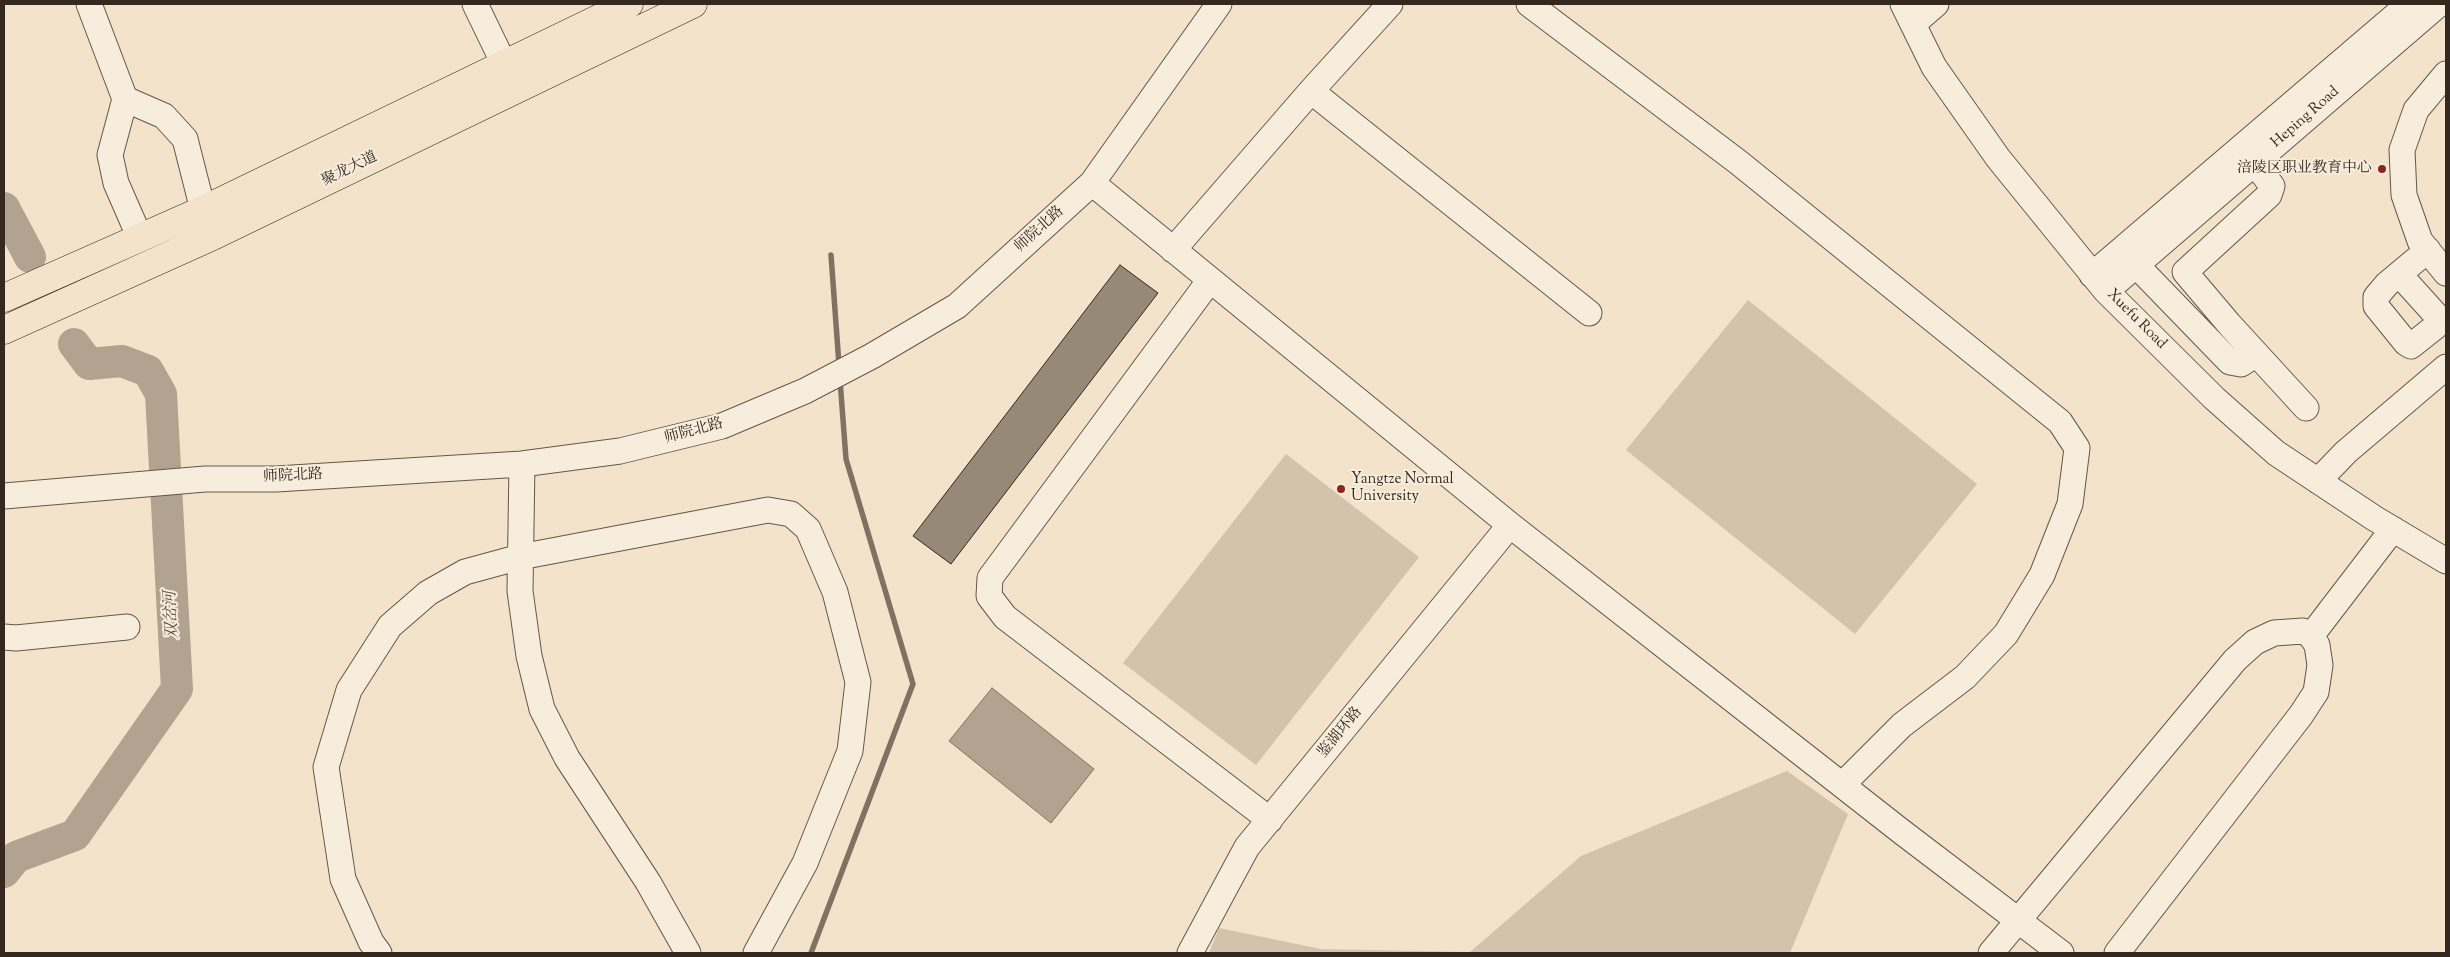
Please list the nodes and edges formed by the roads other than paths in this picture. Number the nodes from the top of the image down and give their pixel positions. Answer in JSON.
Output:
{"nodes":[{"id":1,"x":89,"y":4,"type":"edge"},
{"id":2,"x":475,"y":4,"type":"edge"},
{"id":3,"x":480,"y":4,"type":"edge"},
{"id":4,"x":629,"y":4,"type":"edge"},
{"id":5,"x":693,"y":4,"type":"edge"},
{"id":6,"x":1219,"y":4,"type":"edge"},
{"id":7,"x":1390,"y":4,"type":"edge"},
{"id":8,"x":1528,"y":4,"type":"edge"},
{"id":9,"x":1936,"y":4,"type":"edge"},
{"id":10,"x":2409,"y":4,"type":"edge"},
{"id":11,"x":2440,"y":4,"type":"edge"},
{"id":12,"x":1908,"y":14,"type":"edge"},
{"id":13,"x":504,"y":64,"type":"junction"},
{"id":14,"x":2446,"y":74,"type":"edge"},
{"id":15,"x":1311,"y":91,"type":"junction"},
{"id":16,"x":125,"y":99,"type":"junction"},
{"id":17,"x":2254,"y":162,"type":"junction"},
{"id":18,"x":1092,"y":183,"type":"junction"},
{"id":19,"x":203,"y":210,"type":"junction"},
{"id":20,"x":140,"y":238,"type":"junction"},
{"id":21,"x":1173,"y":250,"type":"junction"},
{"id":22,"x":2428,"y":250,"type":"junction"},
{"id":23,"x":2136,"y":265,"type":"junction"},
{"id":24,"x":2185,"y":272,"type":"junction"},
{"id":25,"x":2446,"y":273,"type":"edge"},
{"id":26,"x":2399,"y":274,"type":"dead end"},
{"id":27,"x":1210,"y":280,"type":"junction"},
{"id":28,"x":2099,"y":283,"type":"junction"},
{"id":29,"x":2162,"y":292,"type":"junction"},
{"id":30,"x":4,"y":298,"type":"edge"},
{"id":31,"x":1589,"y":313,"type":"dead end"},
{"id":32,"x":4,"y":330,"type":"edge"},
{"id":33,"x":2256,"y":354,"type":"junction"},
{"id":34,"x":2446,"y":367,"type":"edge"},
{"id":35,"x":2306,"y":408,"type":"dead end"},
{"id":36,"x":522,"y":464,"type":"junction"},
{"id":37,"x":2318,"y":481,"type":"junction"},
{"id":38,"x":4,"y":496,"type":"edge"},
{"id":39,"x":1510,"y":525,"type":"junction"},
{"id":40,"x":2393,"y":529,"type":"junction"},
{"id":41,"x":520,"y":557,"type":"junction"},
{"id":42,"x":2446,"y":561,"type":"edge"},
{"id":43,"x":127,"y":627,"type":"dead end"},
{"id":44,"x":2311,"y":636,"type":"junction"},
{"id":45,"x":4,"y":637,"type":"edge"},
{"id":46,"x":1842,"y":785,"type":"junction"},
{"id":47,"x":1270,"y":820,"type":"junction"},
{"id":48,"x":2019,"y":922,"type":"junction"},
{"id":49,"x":379,"y":953,"type":"edge"},
{"id":50,"x":688,"y":953,"type":"edge"},
{"id":51,"x":756,"y":953,"type":"edge"},
{"id":52,"x":1190,"y":953,"type":"edge"},
{"id":53,"x":1991,"y":953,"type":"edge"},
{"id":54,"x":2061,"y":953,"type":"edge"},
{"id":55,"x":2117,"y":953,"type":"edge"}],
"edges":[{"from":1,"to":16,"type":"street"},
{"from":2,"to":13,"type":"street"},
{"from":3,"to":13,"type":"street"},
{"from":4,"to":13,"type":"highway","name":"聚龙大道"},
{"from":5,"to":32,"type":"highway","name":"聚龙大道"},
{"from":6,"to":18,"type":"street","name":"师院北路"},
{"from":7,"to":15,"type":"street"},
{"from":8,"to":46,"type":"street"},
{"from":9,"to":12,"type":"street"},
{"from":10,"to":28,"type":"street","name":"Heping Road"},
{"from":11,"to":17,"type":"street","name":"Heping Road"},
{"from":12,"to":28,"type":"street","name":"Xuefu Road"},
{"from":13,"to":19,"type":"highway","name":"聚龙大道"},
{"from":14,"to":22,"type":"street"},
{"from":15,"to":21,"type":"street"},
{"from":15,"to":31,"type":"street"},
{"from":16,"to":19,"type":"street"},
{"from":16,"to":20,"type":"street"},
{"from":17,"to":23,"type":"street","name":"Heping Road"},
{"from":17,"to":24,"type":"street"},
{"from":18,"to":21,"type":"street"},
{"from":18,"to":36,"type":"street","name":"师院北路"},
{"from":19,"to":20,"type":"highway","name":"聚龙大道"},
{"from":20,"to":30,"type":"highway","name":"聚龙大道"},
{"from":21,"to":27,"type":"street"},
{"from":22,"to":25,"type":"street"},
{"from":22,"to":26,"type":"street"},
{"from":23,"to":28,"type":"street","name":"Heping Road"},
{"from":23,"to":29,"type":"street"},
{"from":24,"to":29,"type":"street"},
{"from":24,"to":33,"type":"street"},
{"from":27,"to":39,"type":"street"},
{"from":27,"to":47,"type":"street"},
{"from":28,"to":37,"type":"street","name":"Xuefu Road"},
{"from":29,"to":33,"type":"street"},
{"from":33,"to":35,"type":"street"},
{"from":34,"to":37,"type":"street"},
{"from":36,"to":38,"type":"street","name":"师院北路"},
{"from":36,"to":41,"type":"street"},
{"from":37,"to":40,"type":"street","name":"Xuefu Road"},
{"from":39,"to":46,"type":"street"},
{"from":39,"to":47,"type":"street","name":"鉴湖环路"},
{"from":40,"to":42,"type":"street","name":"Xuefu Road"},
{"from":40,"to":44,"type":"street"},
{"from":41,"to":49,"type":"street"},
{"from":41,"to":50,"type":"street"},
{"from":41,"to":51,"type":"street"},
{"from":43,"to":45,"type":"street"},
{"from":44,"to":48,"type":"street"},
{"from":44,"to":55,"type":"street"},
{"from":46,"to":48,"type":"street"},
{"from":47,"to":52,"type":"street","name":"鉴湖环路"},
{"from":48,"to":53,"type":"street"},
{"from":48,"to":54,"type":"street"}]}
